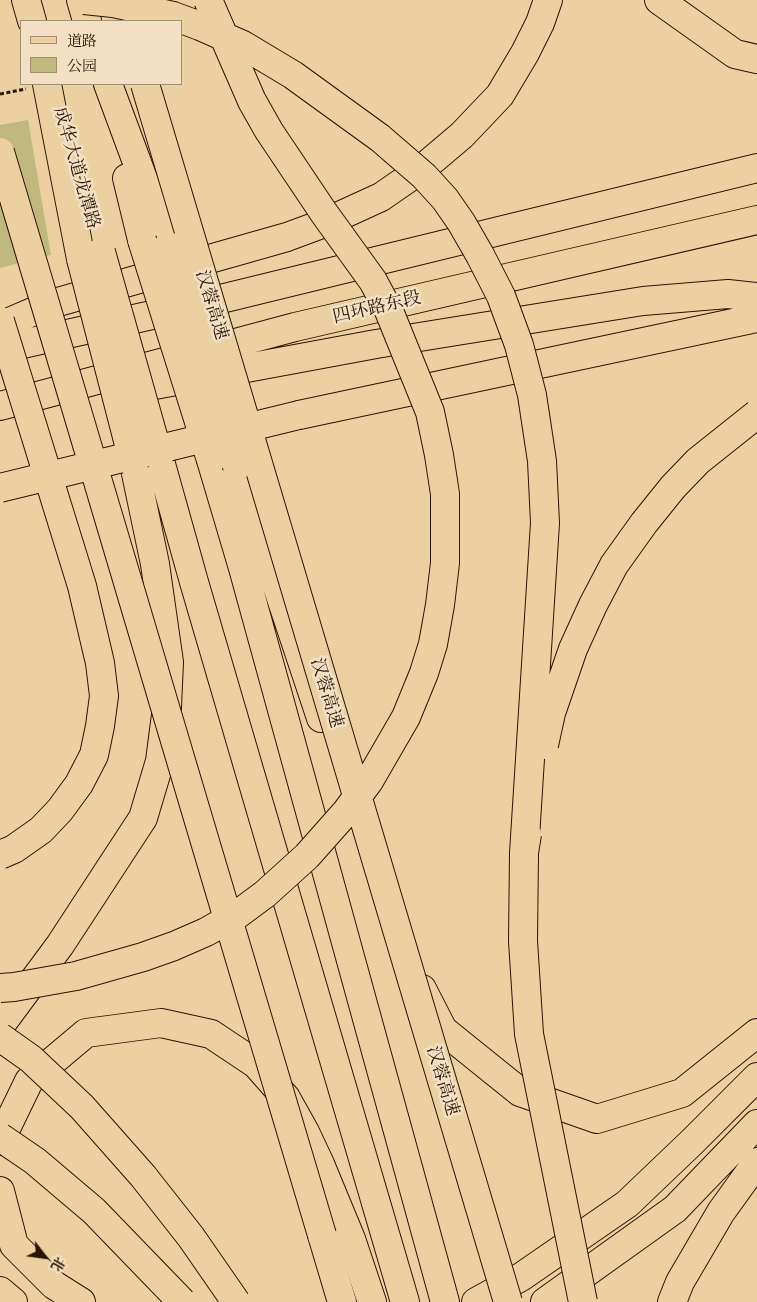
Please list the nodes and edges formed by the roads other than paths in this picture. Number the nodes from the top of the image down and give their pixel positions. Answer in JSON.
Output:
{"nodes":[{"id":1,"x":26,"y":0,"type":"edge"},
{"id":2,"x":82,"y":0,"type":"edge"},
{"id":3,"x":122,"y":0,"type":"edge"},
{"id":4,"x":208,"y":0,"type":"edge"},
{"id":5,"x":548,"y":0,"type":"edge"},
{"id":6,"x":659,"y":0,"type":"edge"},
{"id":7,"x":32,"y":20,"type":"edge"},
{"id":8,"x":87,"y":20,"type":"edge"},
{"id":9,"x":128,"y":20,"type":"edge"},
{"id":10,"x":757,"y":59,"type":"edge"},
{"id":11,"x":43,"y":85,"type":"edge"},
{"id":12,"x":104,"y":85,"type":"edge"},
{"id":13,"x":108,"y":85,"type":"edge"},
{"id":14,"x":146,"y":85,"type":"edge"},
{"id":15,"x":0,"y":152,"type":"edge"},
{"id":16,"x":757,"y":168,"type":"edge"},
{"id":17,"x":757,"y":220,"type":"edge"},
{"id":18,"x":757,"y":296,"type":"edge"},
{"id":19,"x":757,"y":318,"type":"edge"},
{"id":20,"x":0,"y":321,"type":"edge"},
{"id":21,"x":0,"y":326,"type":"edge"},
{"id":22,"x":0,"y":349,"type":"edge"},
{"id":23,"x":0,"y":406,"type":"edge"},
{"id":24,"x":0,"y":414,"type":"edge"},
{"id":25,"x":757,"y":414,"type":"edge"},
{"id":26,"x":147,"y":460,"type":"junction"},
{"id":27,"x":0,"y":488,"type":"edge"},
{"id":28,"x":524,"y":853,"type":"junction"},
{"id":29,"x":0,"y":855,"type":"edge"},
{"id":30,"x":0,"y":988,"type":"edge"},
{"id":31,"x":0,"y":1026,"type":"edge"},
{"id":32,"x":757,"y":1033,"type":"edge"},
{"id":33,"x":0,"y":1037,"type":"edge"},
{"id":34,"x":757,"y":1077,"type":"edge"},
{"id":35,"x":757,"y":1124,"type":"edge"},
{"id":36,"x":0,"y":1139,"type":"edge"},
{"id":37,"x":757,"y":1162,"type":"edge"},
{"id":38,"x":0,"y":1191,"type":"edge"},
{"id":39,"x":0,"y":1291,"type":"edge"},
{"id":40,"x":402,"y":1293,"type":"edge"},
{"id":41,"x":370,"y":1297,"type":"edge"},
{"id":42,"x":13,"y":1302,"type":"edge"},
{"id":43,"x":81,"y":1302,"type":"edge"},
{"id":44,"x":182,"y":1302,"type":"edge"},
{"id":45,"x":236,"y":1302,"type":"edge"},
{"id":46,"x":342,"y":1302,"type":"edge"},
{"id":47,"x":446,"y":1302,"type":"edge"},
{"id":48,"x":476,"y":1302,"type":"edge"},
{"id":49,"x":508,"y":1302,"type":"edge"},
{"id":50,"x":545,"y":1302,"type":"edge"},
{"id":51,"x":583,"y":1302,"type":"edge"},
{"id":52,"x":672,"y":1302,"type":"edge"}],
"edges":[{"from":1,"to":7,"type":"main road"},
{"from":2,"to":8,"type":"main road"},
{"from":2,"to":28,"type":"main road","bridge":true},
{"from":3,"to":9,"type":"main road"},
{"from":4,"to":30,"type":"main road","bridge":true},
{"from":5,"to":21,"type":"main road"},
{"from":6,"to":10,"type":"main road"},
{"from":11,"to":26,"type":"main road","name":"成华大道龙潭路","bridge":true},
{"from":12,"to":47,"type":"main road","bridge":true},
{"from":13,"to":32,"type":"main road","bridge":true},
{"from":14,"to":49,"type":"main road","name":"汉蓉高速","bridge":true},
{"from":15,"to":46,"type":"main road","bridge":true},
{"from":16,"to":22,"type":"main road"},
{"from":17,"to":23,"type":"main road","name":"四环路东段"},
{"from":18,"to":24,"type":"main road"},
{"from":19,"to":27,"type":"main road","bridge":true},
{"from":20,"to":29,"type":"main road","bridge":true},
{"from":25,"to":28,"type":"main road","bridge":true},
{"from":26,"to":31,"type":"main road"},
{"from":26,"to":40,"type":"main road"},
{"from":28,"to":51,"type":"main road","bridge":true},
{"from":33,"to":45,"type":"main road","bridge":true},
{"from":34,"to":48,"type":"main road"},
{"from":35,"to":50,"type":"main road"},
{"from":36,"to":41,"type":"main road"},
{"from":36,"to":44,"type":"main road","bridge":true},
{"from":37,"to":52,"type":"main road"},
{"from":38,"to":43,"type":"main road"},
{"from":39,"to":42,"type":"main road"}]}
